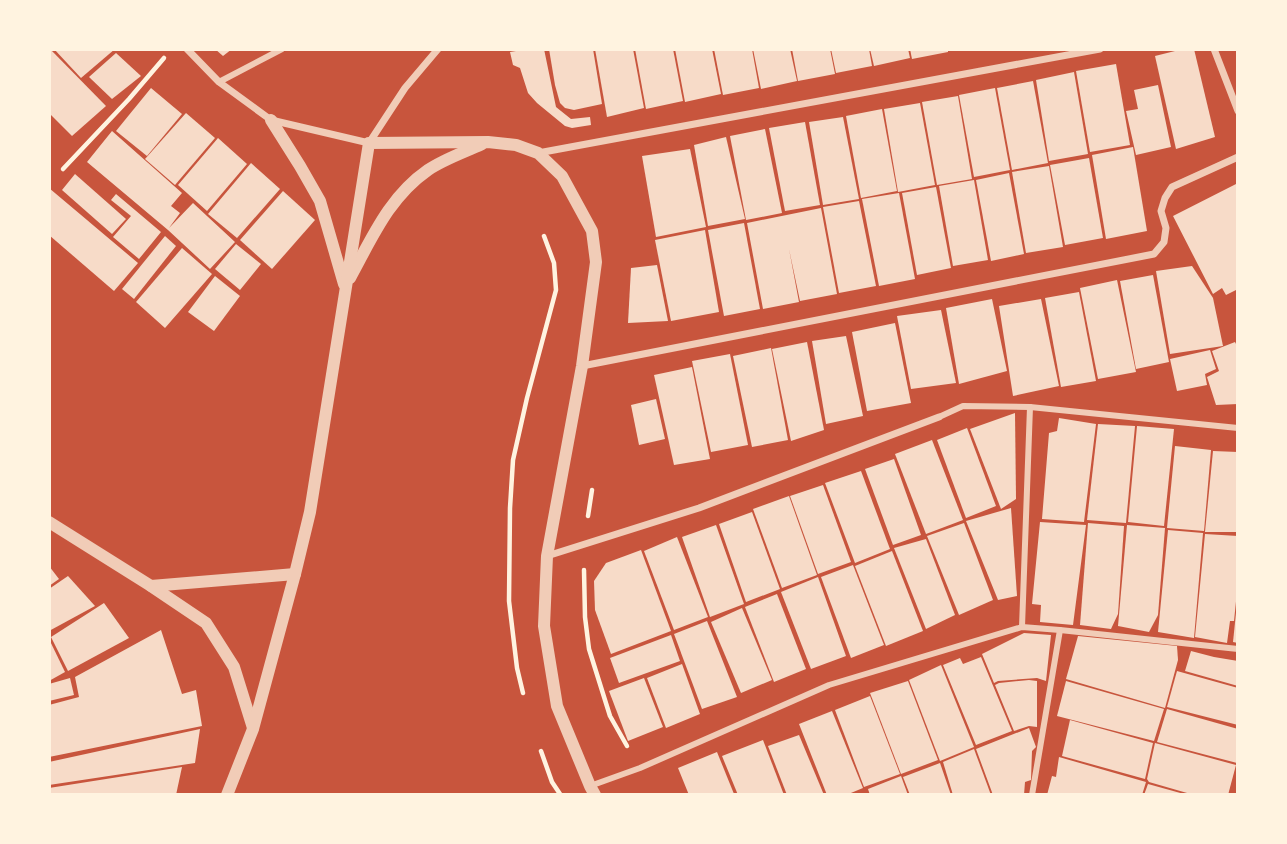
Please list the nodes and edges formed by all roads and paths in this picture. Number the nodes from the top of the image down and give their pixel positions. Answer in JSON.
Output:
{"nodes":[{"id":1,"x":170,"y":49,"type":"edge"},
{"id":2,"x":187,"y":49,"type":"edge"},
{"id":3,"x":282,"y":49,"type":"edge"},
{"id":4,"x":438,"y":49,"type":"edge"},
{"id":5,"x":1100,"y":49,"type":"edge"},
{"id":6,"x":1214,"y":49,"type":"edge"},
{"id":7,"x":1063,"y":52,"type":"edge"},
{"id":8,"x":219,"y":82,"type":"junction"},
{"id":9,"x":1238,"y":111,"type":"edge"},
{"id":10,"x":271,"y":120,"type":"junction"},
{"id":11,"x":488,"y":142,"type":"junction"},
{"id":12,"x":369,"y":143,"type":"junction"},
{"id":13,"x":538,"y":153,"type":"junction"},
{"id":14,"x":1238,"y":157,"type":"edge"},
{"id":15,"x":63,"y":169,"type":"dead end"},
{"id":16,"x":345,"y":288,"type":"junction"},
{"id":17,"x":582,"y":366,"type":"junction"},
{"id":18,"x":1030,"y":407,"type":"junction"},
{"id":19,"x":939,"y":417,"type":"joint"},
{"id":20,"x":1238,"y":428,"type":"edge"},
{"id":21,"x":49,"y":522,"type":"edge"},
{"id":22,"x":547,"y":556,"type":"junction"},
{"id":23,"x":295,"y":574,"type":"junction"},
{"id":24,"x":152,"y":586,"type":"junction"},
{"id":25,"x":1022,"y":628,"type":"junction"},
{"id":26,"x":1060,"y":630,"type":"junction"},
{"id":27,"x":1238,"y":649,"type":"edge"},
{"id":28,"x":253,"y":729,"type":"junction"},
{"id":29,"x":593,"y":791,"type":"edge"},
{"id":30,"x":227,"y":795,"type":"edge"},
{"id":31,"x":1032,"y":795,"type":"edge"}],
"edges":[{"from":1,"to":15,"type":"path"},
{"from":2,"to":8,"type":"street"},
{"from":3,"to":8,"type":"street"},
{"from":4,"to":12,"type":"street"},
{"from":5,"to":7,"type":"street"},
{"from":6,"to":9,"type":"street"},
{"from":7,"to":13,"type":"street"},
{"from":8,"to":10,"type":"street"},
{"from":10,"to":12,"type":"street"},
{"from":10,"to":16,"type":"street"},
{"from":11,"to":12,"type":"street"},
{"from":11,"to":13,"type":"street"},
{"from":11,"to":16,"type":"street"},
{"from":12,"to":16,"type":"street"},
{"from":13,"to":17,"type":"street"},
{"from":14,"to":17,"type":"street"},
{"from":16,"to":23,"type":"street"},
{"from":17,"to":22,"type":"street"},
{"from":18,"to":19,"type":"street"},
{"from":18,"to":20,"type":"street"},
{"from":18,"to":25,"type":"street"},
{"from":19,"to":22,"type":"street"},
{"from":21,"to":24,"type":"street"},
{"from":22,"to":29,"type":"street"},
{"from":23,"to":24,"type":"street"},
{"from":23,"to":28,"type":"street"},
{"from":24,"to":28,"type":"street"},
{"from":25,"to":26,"type":"street"},
{"from":25,"to":29,"type":"street"},
{"from":26,"to":27,"type":"street"},
{"from":26,"to":31,"type":"street"},
{"from":28,"to":30,"type":"street"}]}
